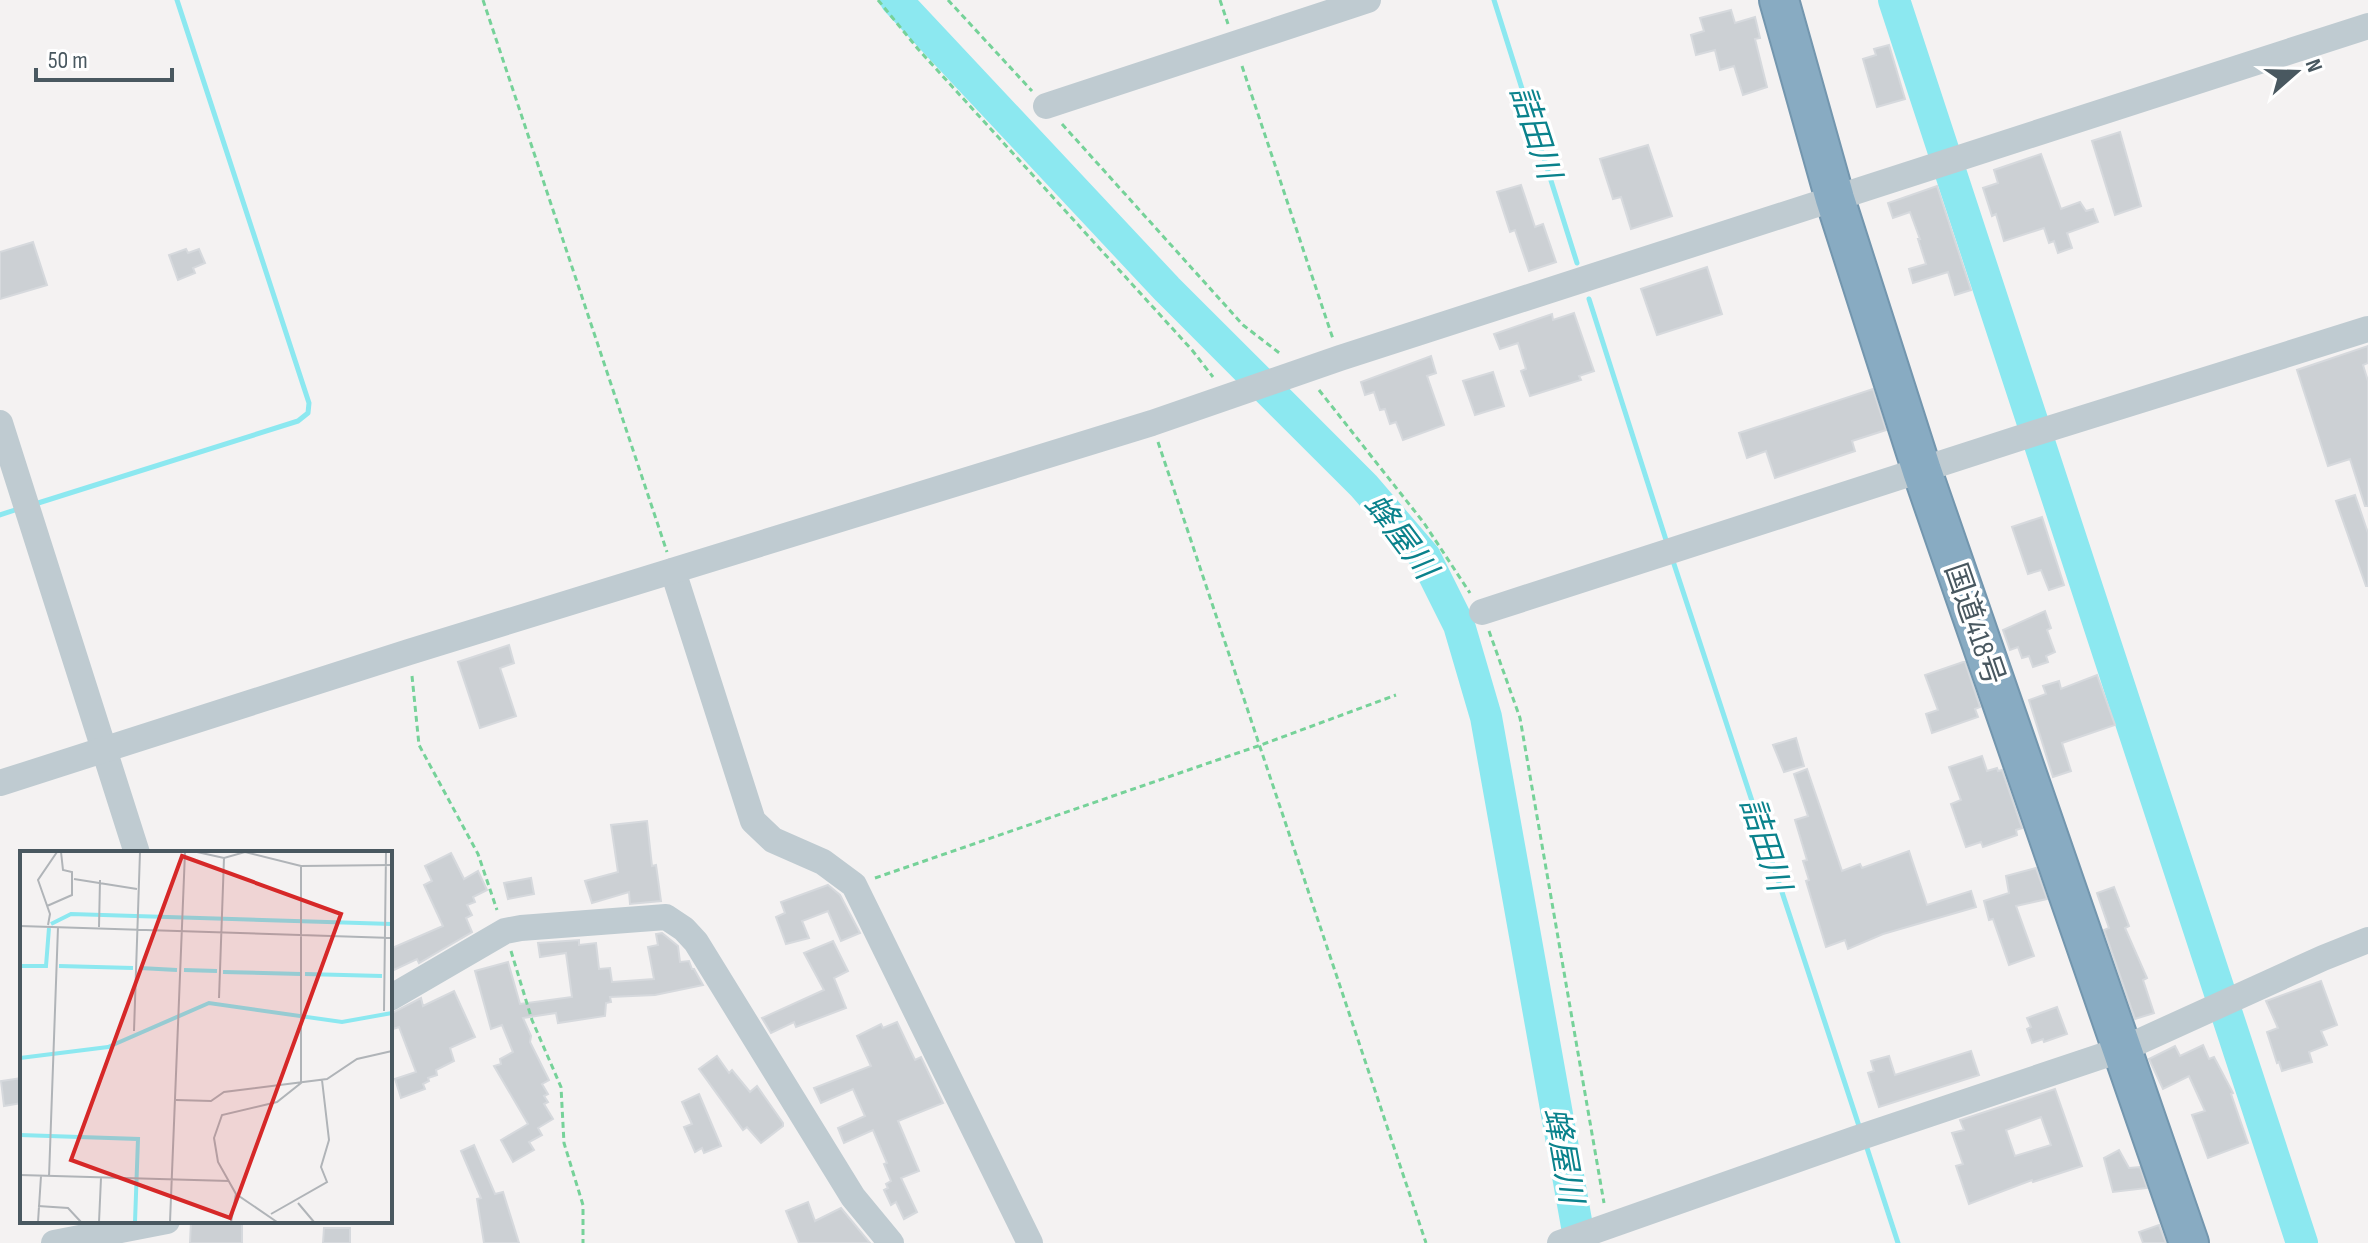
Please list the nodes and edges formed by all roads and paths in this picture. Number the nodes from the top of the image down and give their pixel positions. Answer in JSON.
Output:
{"nodes":[{"id":1,"x":483,"y":0,"type":"edge"},
{"id":2,"x":878,"y":0,"type":"edge"},
{"id":3,"x":948,"y":0,"type":"edge"},
{"id":4,"x":1368,"y":0,"type":"edge"},
{"id":5,"x":1779,"y":0,"type":"edge"},
{"id":6,"x":2368,"y":26,"type":"edge"},
{"id":7,"x":1235,"y":44,"type":"junction"},
{"id":8,"x":1046,"y":106,"type":"junction"},
{"id":9,"x":1835,"y":199,"type":"junction"},
{"id":10,"x":2368,"y":329,"type":"edge"},
{"id":11,"x":1340,"y":358,"type":"junction"},
{"id":12,"x":1296,"y":374,"type":"junction"},
{"id":13,"x":1231,"y":396,"type":"junction"},
{"id":14,"x":0,"y":423,"type":"edge"},
{"id":15,"x":1152,"y":423,"type":"junction"},
{"id":16,"x":1922,"y":471,"type":"junction"},
{"id":17,"x":673,"y":571,"type":"junction"},
{"id":18,"x":1482,"y":612,"type":"junction"},
{"id":19,"x":409,"y":652,"type":"junction"},
{"id":20,"x":1396,"y":695,"type":"dead end"},
{"id":21,"x":1258,"y":746,"type":"junction"},
{"id":22,"x":103,"y":750,"type":"junction"},
{"id":23,"x":0,"y":783,"type":"edge"},
{"id":24,"x":136,"y":851,"type":"edge"},
{"id":25,"x":854,"y":885,"type":"junction"},
{"id":26,"x":505,"y":931,"type":"junction"},
{"id":27,"x":2368,"y":940,"type":"edge"},
{"id":28,"x":392,"y":997,"type":"edge"},
{"id":29,"x":2123,"y":1049,"type":"junction"},
{"id":30,"x":157,"y":1223,"type":"edge"},
{"id":31,"x":1603,"y":1226,"type":"junction"},
{"id":32,"x":54,"y":1243,"type":"edge"},
{"id":33,"x":583,"y":1243,"type":"edge"},
{"id":34,"x":891,"y":1243,"type":"edge"},
{"id":35,"x":1030,"y":1243,"type":"edge"},
{"id":36,"x":1426,"y":1243,"type":"edge"},
{"id":37,"x":1560,"y":1243,"type":"edge"},
{"id":38,"x":2189,"y":1243,"type":"edge"}],
"edges":[{"from":1,"to":17,"type":"path"},
{"from":2,"to":13,"type":"path"},
{"from":3,"to":8,"type":"path"},
{"from":4,"to":7,"type":"street"},
{"from":5,"to":9,"type":"highway","name":"国道418号"},
{"from":6,"to":9,"type":"street"},
{"from":7,"to":8,"type":"street"},
{"from":7,"to":11,"type":"path"},
{"from":8,"to":12,"type":"path"},
{"from":9,"to":11,"type":"street"},
{"from":9,"to":16,"type":"highway","name":"国道418号"},
{"from":10,"to":16,"type":"street"},
{"from":11,"to":12,"type":"street"},
{"from":12,"to":13,"type":"street"},
{"from":12,"to":18,"type":"path"},
{"from":13,"to":15,"type":"street"},
{"from":14,"to":22,"type":"street"},
{"from":15,"to":17,"type":"street"},
{"from":15,"to":21,"type":"path"},
{"from":16,"to":18,"type":"street"},
{"from":16,"to":29,"type":"highway","name":"国道418号"},
{"from":17,"to":19,"type":"street"},
{"from":17,"to":25,"type":"street"},
{"from":18,"to":31,"type":"path"},
{"from":19,"to":22,"type":"street"},
{"from":19,"to":26,"type":"path"},
{"from":20,"to":21,"type":"path"},
{"from":21,"to":25,"type":"path"},
{"from":21,"to":36,"type":"path"},
{"from":22,"to":23,"type":"street"},
{"from":22,"to":24,"type":"street"},
{"from":25,"to":35,"type":"street"},
{"from":26,"to":28,"type":"street"},
{"from":26,"to":33,"type":"path"},
{"from":26,"to":34,"type":"street"},
{"from":27,"to":29,"type":"street"},
{"from":29,"to":31,"type":"street"},
{"from":29,"to":38,"type":"highway","name":"国道418号"},
{"from":30,"to":32,"type":"street"},
{"from":31,"to":37,"type":"street"}]}
